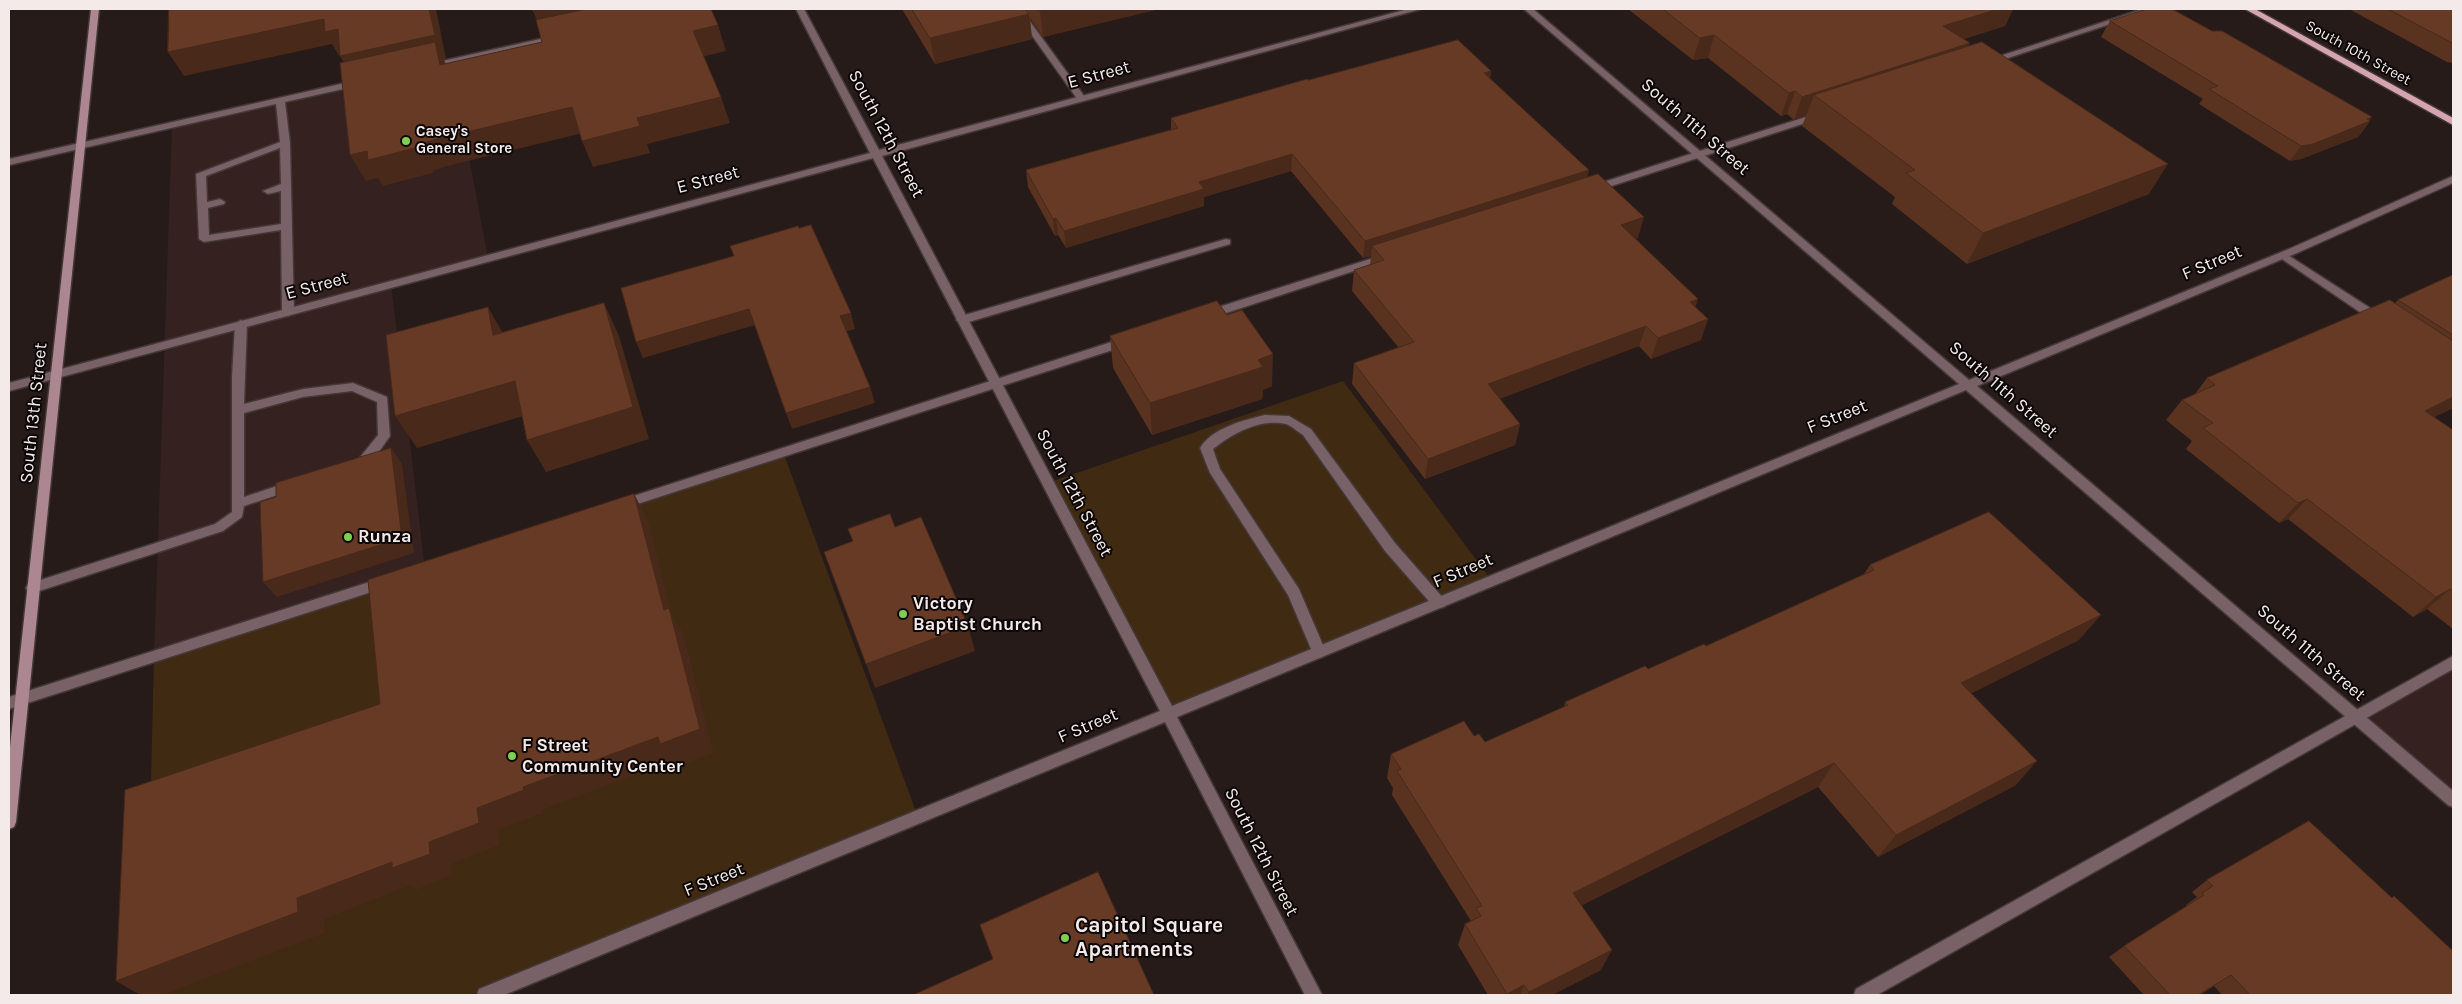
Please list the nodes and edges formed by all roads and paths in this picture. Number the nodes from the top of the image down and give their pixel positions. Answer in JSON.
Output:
{"nodes":[{"id":1,"x":95,"y":9,"type":"edge"},
{"id":2,"x":800,"y":9,"type":"edge"},
{"id":3,"x":1017,"y":9,"type":"edge"},
{"id":4,"x":1417,"y":9,"type":"edge"},
{"id":5,"x":1528,"y":9,"type":"edge"},
{"id":6,"x":2152,"y":9,"type":"edge"},
{"id":7,"x":2249,"y":9,"type":"edge"},
{"id":8,"x":564,"y":37,"type":"edge"},
{"id":9,"x":1980,"y":64,"type":"edge"},
{"id":10,"x":423,"y":68,"type":"edge"},
{"id":11,"x":368,"y":81,"type":"edge"},
{"id":12,"x":1081,"y":98,"type":"junction"},
{"id":13,"x":280,"y":101,"type":"junction"},
{"id":14,"x":1828,"y":113,"type":"edge"},
{"id":15,"x":2453,"y":122,"type":"edge"},
{"id":16,"x":285,"y":143,"type":"junction"},
{"id":17,"x":80,"y":146,"type":"junction"},
{"id":18,"x":875,"y":153,"type":"junction"},
{"id":19,"x":1698,"y":154,"type":"junction"},
{"id":20,"x":9,"y":162,"type":"edge"},
{"id":21,"x":2453,"y":179,"type":"edge"},
{"id":22,"x":286,"y":186,"type":"junction"},
{"id":23,"x":268,"y":190,"type":"dead end"},
{"id":24,"x":1584,"y":192,"type":"edge"},
{"id":25,"x":220,"y":202,"type":"dead end"},
{"id":26,"x":202,"y":206,"type":"junction"},
{"id":27,"x":287,"y":226,"type":"junction"},
{"id":28,"x":1226,"y":242,"type":"dead end"},
{"id":29,"x":1396,"y":254,"type":"edge"},
{"id":30,"x":2283,"y":255,"type":"junction"},
{"id":31,"x":288,"y":312,"type":"junction"},
{"id":32,"x":1198,"y":318,"type":"edge"},
{"id":33,"x":962,"y":320,"type":"junction"},
{"id":34,"x":241,"y":324,"type":"junction"},
{"id":35,"x":2390,"y":326,"type":"edge"},
{"id":36,"x":1142,"y":336,"type":"edge"},
{"id":37,"x":56,"y":375,"type":"junction"},
{"id":38,"x":995,"y":384,"type":"junction"},
{"id":39,"x":1968,"y":385,"type":"junction"},
{"id":40,"x":9,"y":387,"type":"edge"},
{"id":41,"x":238,"y":410,"type":"junction"},
{"id":42,"x":344,"y":470,"type":"edge"},
{"id":43,"x":300,"y":484,"type":"edge"},
{"id":44,"x":239,"y":503,"type":"junction"},
{"id":45,"x":613,"y":508,"type":"edge"},
{"id":46,"x":397,"y":578,"type":"edge"},
{"id":47,"x":33,"y":588,"type":"junction"},
{"id":48,"x":1439,"y":603,"type":"junction"},
{"id":49,"x":1318,"y":652,"type":"junction"},
{"id":50,"x":2453,"y":662,"type":"edge"},
{"id":51,"x":15,"y":702,"type":"edge"},
{"id":52,"x":1168,"y":714,"type":"junction"},
{"id":53,"x":2357,"y":718,"type":"junction"},
{"id":54,"x":2453,"y":800,"type":"edge"},
{"id":55,"x":9,"y":822,"type":"edge"},
{"id":56,"x":485,"y":995,"type":"edge"},
{"id":57,"x":1314,"y":995,"type":"edge"},
{"id":58,"x":1862,"y":995,"type":"edge"}],
"edges":[{"from":1,"to":17,"type":"main road","name":"South 13th Street"},
{"from":2,"to":18,"type":"street","name":"South 12th Street"},
{"from":3,"to":12,"type":"street"},
{"from":4,"to":12,"type":"street","name":"E Street"},
{"from":5,"to":19,"type":"street","name":"South 11th Street"},
{"from":6,"to":9,"type":"street"},
{"from":7,"to":15,"type":"main road","name":"South 10th Street"},
{"from":8,"to":10,"type":"street"},
{"from":11,"to":13,"type":"street"},
{"from":12,"to":18,"type":"street","name":"E Street"},
{"from":13,"to":16,"type":"street"},
{"from":13,"to":17,"type":"street"},
{"from":14,"to":19,"type":"street"},
{"from":16,"to":22,"type":"street"},
{"from":16,"to":26,"type":"street"},
{"from":17,"to":20,"type":"street"},
{"from":17,"to":37,"type":"main road","name":"South 13th Street"},
{"from":18,"to":31,"type":"street","name":"E Street"},
{"from":18,"to":33,"type":"street","name":"South 12th Street"},
{"from":19,"to":24,"type":"street"},
{"from":19,"to":39,"type":"street","name":"South 11th Street"},
{"from":21,"to":30,"type":"street","name":"F Street"},
{"from":22,"to":23,"type":"street"},
{"from":22,"to":27,"type":"street"},
{"from":25,"to":26,"type":"street"},
{"from":26,"to":27,"type":"street"},
{"from":27,"to":31,"type":"street"},
{"from":28,"to":33,"type":"street"},
{"from":29,"to":32,"type":"street"},
{"from":30,"to":35,"type":"street"},
{"from":30,"to":39,"type":"street","name":"F Street"},
{"from":31,"to":34,"type":"street","name":"E Street"},
{"from":33,"to":38,"type":"street","name":"South 12th Street"},
{"from":34,"to":37,"type":"street","name":"E Street"},
{"from":34,"to":41,"type":"street"},
{"from":36,"to":38,"type":"street"},
{"from":37,"to":40,"type":"street","name":"E Street"},
{"from":37,"to":47,"type":"main road","name":"South 13th Street"},
{"from":38,"to":45,"type":"street"},
{"from":38,"to":52,"type":"street","name":"South 12th Street"},
{"from":39,"to":48,"type":"street","name":"F Street"},
{"from":39,"to":53,"type":"street","name":"South 11th Street"},
{"from":41,"to":42,"type":"street"},
{"from":41,"to":44,"type":"street"},
{"from":43,"to":44,"type":"street"},
{"from":44,"to":47,"type":"street"},
{"from":46,"to":51,"type":"street"},
{"from":47,"to":51,"type":"main road","name":"South 13th Street"},
{"from":48,"to":49,"type":"street","name":"F Street"},
{"from":48,"to":49,"type":"street"},
{"from":49,"to":52,"type":"street","name":"F Street"},
{"from":50,"to":53,"type":"street"},
{"from":51,"to":55,"type":"main road","name":"South 13th Street"},
{"from":52,"to":56,"type":"street","name":"F Street"},
{"from":52,"to":57,"type":"street","name":"South 12th Street"},
{"from":53,"to":54,"type":"street","name":"South 11th Street"},
{"from":53,"to":58,"type":"street"}]}
